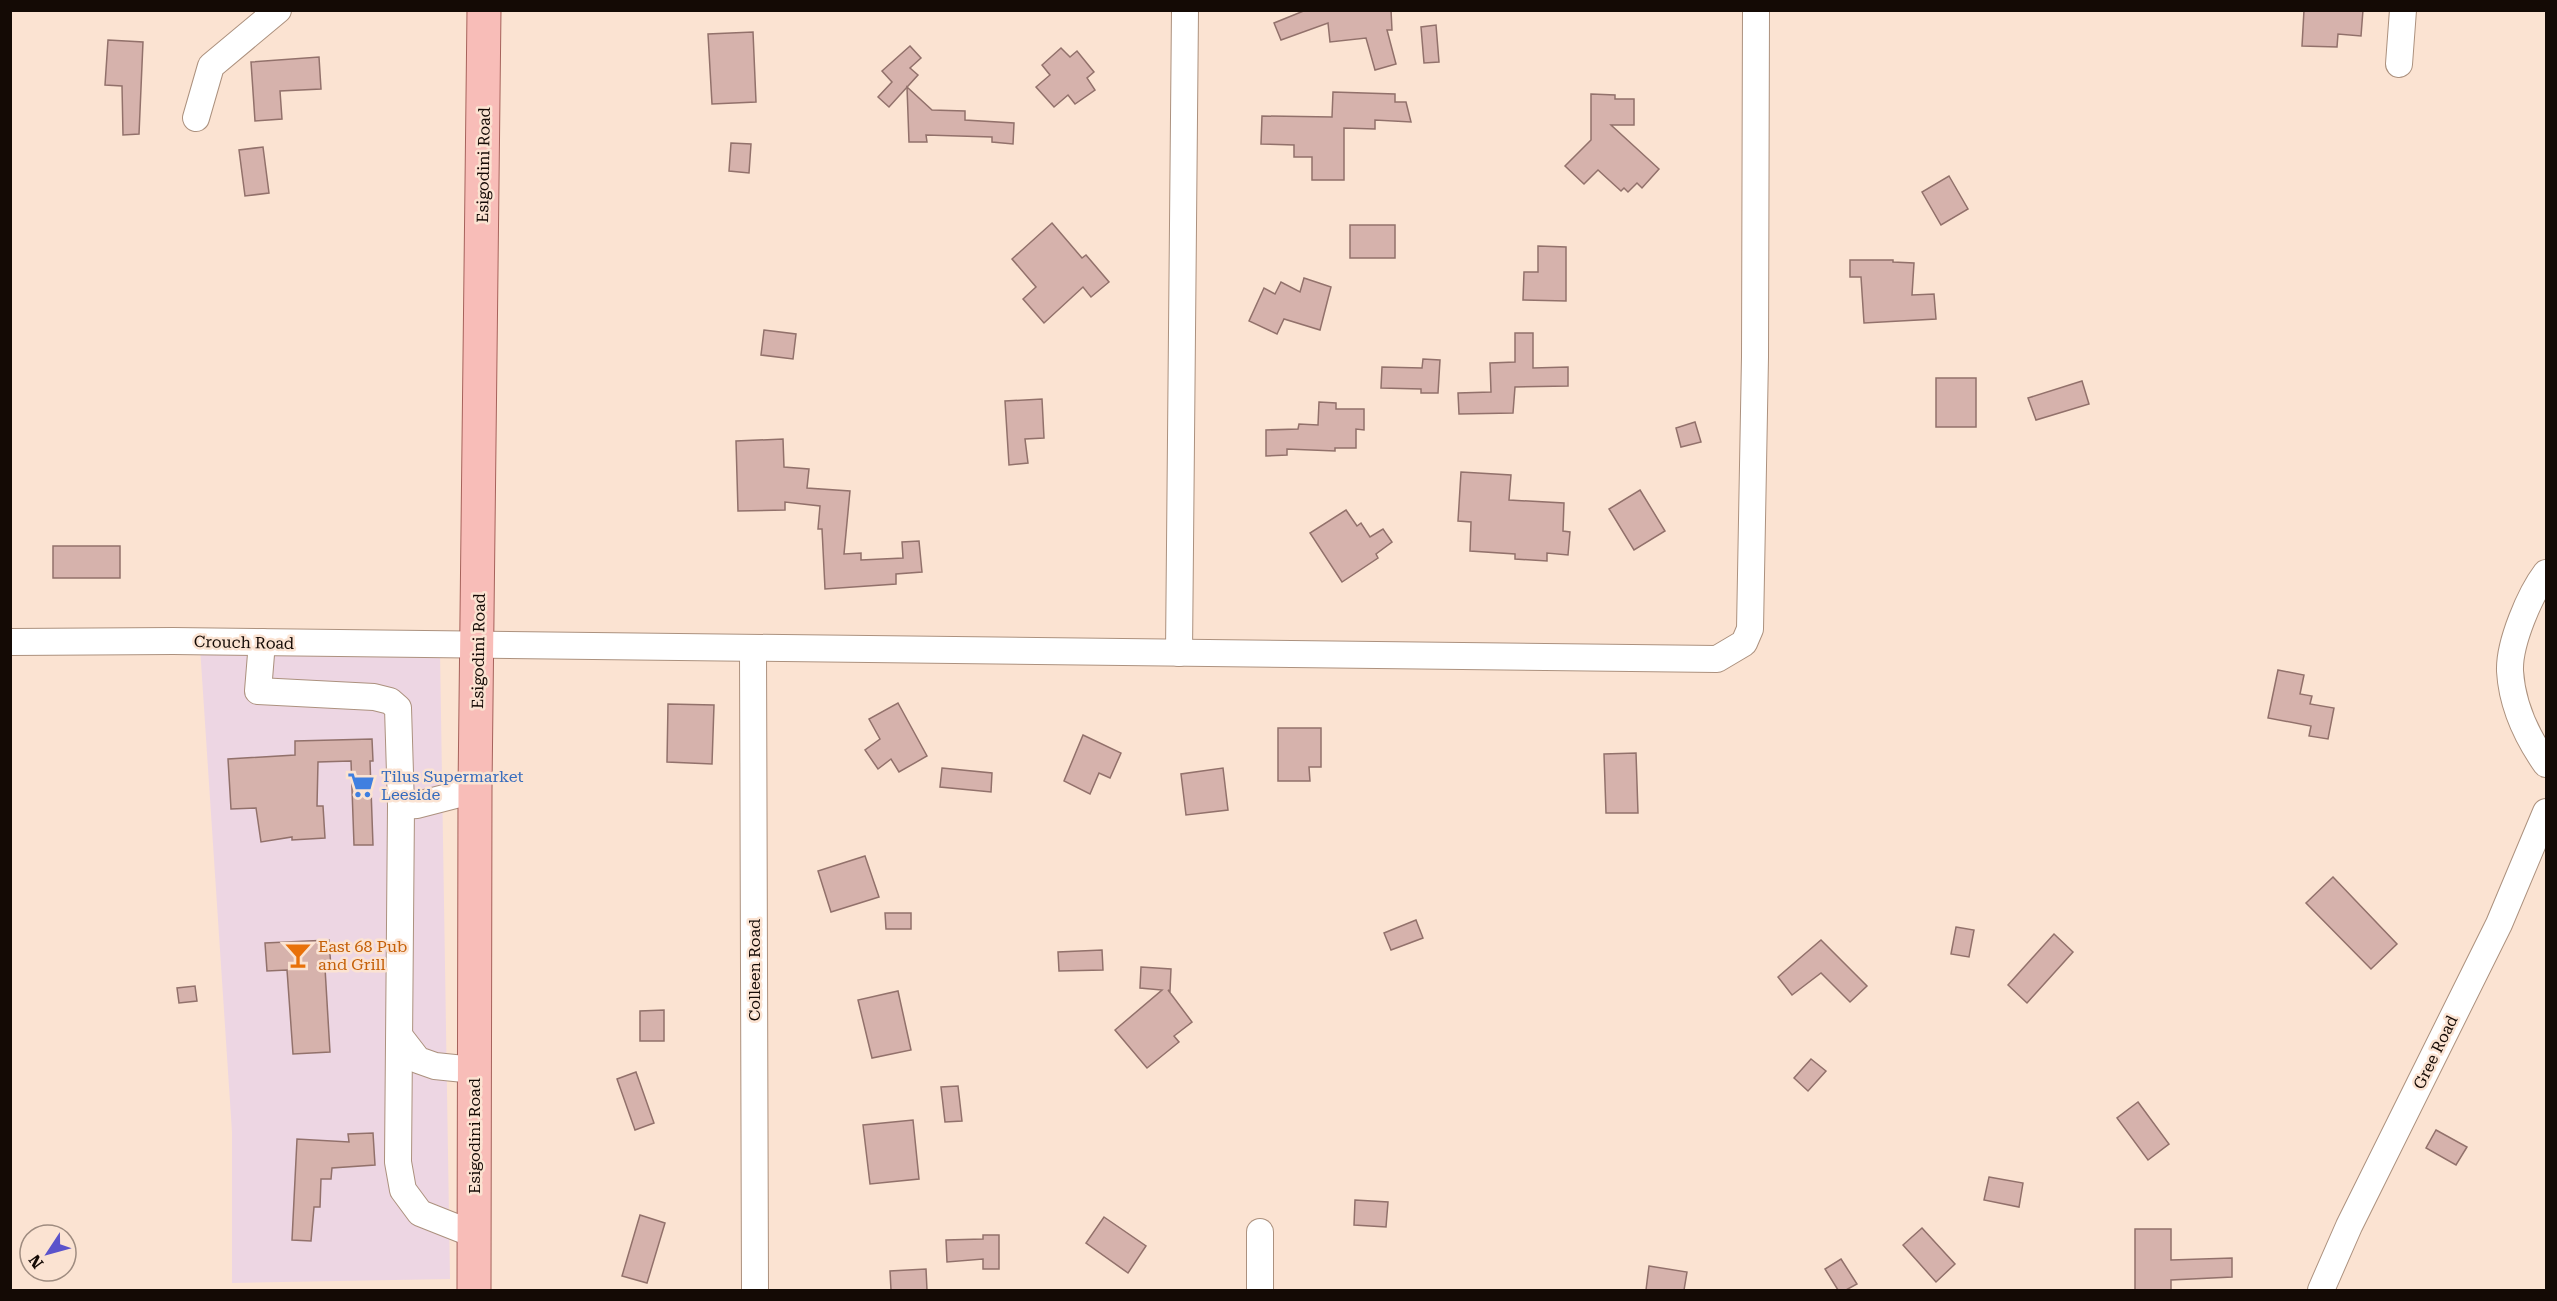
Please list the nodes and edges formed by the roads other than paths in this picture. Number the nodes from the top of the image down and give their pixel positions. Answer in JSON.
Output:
{"nodes":[{"id":1,"x":278,"y":10,"type":"edge"},
{"id":2,"x":484,"y":10,"type":"edge"},
{"id":3,"x":1185,"y":10,"type":"edge"},
{"id":4,"x":1756,"y":10,"type":"edge"},
{"id":5,"x":2403,"y":10,"type":"edge"},
{"id":6,"x":2399,"y":64,"type":"dead end"},
{"id":7,"x":196,"y":118,"type":"dead end"},
{"id":8,"x":2547,"y":573,"type":"edge"},
{"id":9,"x":10,"y":642,"type":"edge"},
{"id":10,"x":262,"y":642,"type":"junction"},
{"id":11,"x":478,"y":645,"type":"junction"},
{"id":12,"x":753,"y":649,"type":"junction"},
{"id":13,"x":1179,"y":653,"type":"junction"},
{"id":14,"x":2547,"y":764,"type":"edge"},
{"id":15,"x":476,"y":790,"type":"junction"},
{"id":16,"x":401,"y":806,"type":"junction"},
{"id":17,"x":2547,"y":812,"type":"edge"},
{"id":18,"x":401,"y":1038,"type":"junction"},
{"id":19,"x":474,"y":1070,"type":"junction"},
{"id":20,"x":1260,"y":1232,"type":"dead end"},
{"id":21,"x":473,"y":1234,"type":"junction"},
{"id":22,"x":474,"y":1290,"type":"edge"},
{"id":23,"x":755,"y":1290,"type":"edge"},
{"id":24,"x":1260,"y":1290,"type":"edge"},
{"id":25,"x":2321,"y":1290,"type":"edge"}],
"edges":[{"from":1,"to":7,"type":"street"},
{"from":2,"to":11,"type":"main road","name":"Esigodini Road"},
{"from":3,"to":13,"type":"street"},
{"from":4,"to":13,"type":"street","name":"Crouch Road"},
{"from":5,"to":6,"type":"street"},
{"from":8,"to":14,"type":"street"},
{"from":9,"to":10,"type":"street","name":"Crouch Road"},
{"from":10,"to":11,"type":"street","name":"Crouch Road"},
{"from":10,"to":16,"type":"street"},
{"from":11,"to":12,"type":"street","name":"Crouch Road"},
{"from":11,"to":15,"type":"main road","name":"Esigodini Road"},
{"from":12,"to":13,"type":"street","name":"Crouch Road"},
{"from":12,"to":23,"type":"street","name":"Colleen Road"},
{"from":15,"to":16,"type":"street"},
{"from":15,"to":19,"type":"main road","name":"Esigodini Road"},
{"from":16,"to":18,"type":"street"},
{"from":17,"to":25,"type":"street","name":"Gree Road"},
{"from":18,"to":19,"type":"street"},
{"from":18,"to":21,"type":"street"},
{"from":19,"to":21,"type":"main road","name":"Esigodini Road"},
{"from":20,"to":24,"type":"street"},
{"from":21,"to":22,"type":"main road","name":"Esigodini Road"}]}
